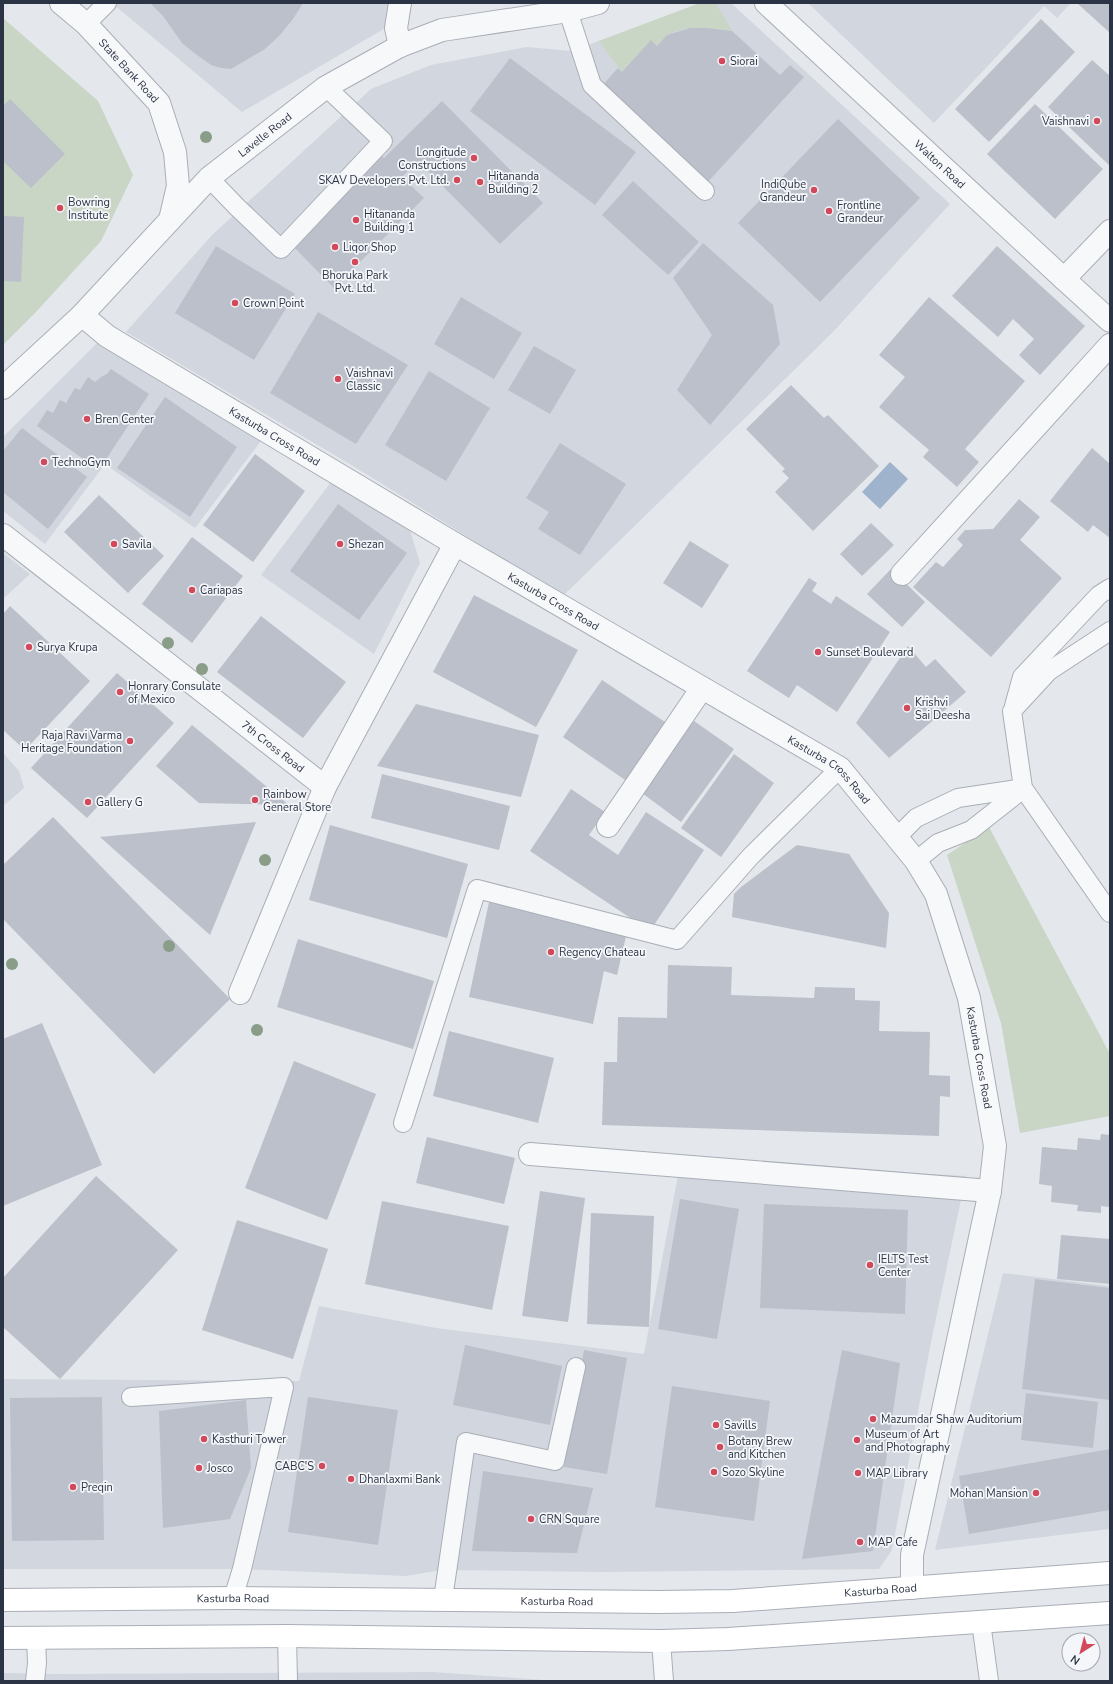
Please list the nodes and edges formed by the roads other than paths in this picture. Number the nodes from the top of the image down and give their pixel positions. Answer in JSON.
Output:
{"nodes":[{"id":1,"x":61,"y":3,"type":"edge"},
{"id":2,"x":107,"y":3,"type":"edge"},
{"id":3,"x":400,"y":3,"type":"edge"},
{"id":4,"x":598,"y":3,"type":"edge"},
{"id":5,"x":766,"y":3,"type":"edge"},
{"id":6,"x":568,"y":11,"type":"junction"},
{"id":7,"x":86,"y":24,"type":"junction"},
{"id":8,"x":400,"y":46,"type":"junction"},
{"id":9,"x":326,"y":87,"type":"junction"},
{"id":10,"x":209,"y":178,"type":"junction"},
{"id":11,"x":705,"y":191,"type":"dead end"},
{"id":12,"x":169,"y":223,"type":"junction"},
{"id":13,"x":1110,"y":231,"type":"edge"},
{"id":14,"x":1064,"y":279,"type":"junction"},
{"id":15,"x":82,"y":315,"type":"junction"},
{"id":16,"x":1110,"y":321,"type":"edge"},
{"id":17,"x":1110,"y":345,"type":"edge"},
{"id":18,"x":3,"y":388,"type":"edge"},
{"id":19,"x":3,"y":535,"type":"edge"},
{"id":20,"x":455,"y":544,"type":"junction"},
{"id":21,"x":902,"y":574,"type":"dead end"},
{"id":22,"x":1110,"y":588,"type":"edge"},
{"id":23,"x":1110,"y":630,"type":"edge"},
{"id":24,"x":702,"y":688,"type":"junction"},
{"id":25,"x":1012,"y":710,"type":"junction"},
{"id":26,"x":840,"y":768,"type":"junction"},
{"id":27,"x":325,"y":787,"type":"junction"},
{"id":28,"x":1024,"y":788,"type":"junction"},
{"id":29,"x":608,"y":826,"type":"dead end"},
{"id":30,"x":897,"y":838,"type":"junction"},
{"id":31,"x":916,"y":861,"type":"junction"},
{"id":32,"x":1110,"y":913,"type":"edge"},
{"id":33,"x":240,"y":993,"type":"dead end"},
{"id":34,"x":403,"y":1123,"type":"dead end"},
{"id":35,"x":530,"y":1154,"type":"dead end"},
{"id":36,"x":990,"y":1191,"type":"junction"},
{"id":37,"x":576,"y":1367,"type":"dead end"},
{"id":38,"x":131,"y":1397,"type":"dead end"},
{"id":39,"x":1110,"y":1573,"type":"edge"},
{"id":40,"x":912,"y":1588,"type":"junction"},
{"id":41,"x":233,"y":1598,"type":"junction"},
{"id":42,"x":443,"y":1599,"type":"junction"},
{"id":43,"x":3,"y":1600,"type":"edge"},
{"id":44,"x":1110,"y":1613,"type":"edge"},
{"id":45,"x":981,"y":1622,"type":"junction"},
{"id":46,"x":287,"y":1636,"type":"junction"},
{"id":47,"x":36,"y":1637,"type":"junction"},
{"id":48,"x":3,"y":1638,"type":"edge"},
{"id":49,"x":661,"y":1641,"type":"junction"},
{"id":50,"x":35,"y":1681,"type":"edge"},
{"id":51,"x":288,"y":1681,"type":"edge"},
{"id":52,"x":664,"y":1681,"type":"edge"},
{"id":53,"x":989,"y":1681,"type":"edge"}],
"edges":[{"from":1,"to":7,"type":"street","name":"State Bank Road"},
{"from":2,"to":7,"type":"lane"},
{"from":3,"to":8,"type":"street"},
{"from":4,"to":6,"type":"street","name":"Lavelle Road"},
{"from":5,"to":14,"type":"street","name":"Walton Road"},
{"from":6,"to":8,"type":"street","name":"Lavelle Road"},
{"from":6,"to":11,"type":"lane"},
{"from":7,"to":12,"type":"street","name":"State Bank Road"},
{"from":8,"to":9,"type":"street","name":"Lavelle Road"},
{"from":9,"to":10,"type":"street","name":"Lavelle Road"},
{"from":9,"to":10,"type":"lane"},
{"from":10,"to":12,"type":"street","name":"Lavelle Road"},
{"from":12,"to":15,"type":"street","name":"Lavelle Road"},
{"from":13,"to":14,"type":"street"},
{"from":14,"to":16,"type":"street","name":"Walton Road"},
{"from":15,"to":18,"type":"street","name":"Lavelle Road"},
{"from":15,"to":20,"type":"street","name":"Kasturba Cross Road"},
{"from":17,"to":21,"type":"street"},
{"from":19,"to":27,"type":"street","name":"7th Cross Road"},
{"from":20,"to":24,"type":"street","name":"Kasturba Cross Road"},
{"from":20,"to":27,"type":"street"},
{"from":22,"to":25,"type":"lane"},
{"from":23,"to":25,"type":"lane"},
{"from":24,"to":26,"type":"street","name":"Kasturba Cross Road"},
{"from":24,"to":29,"type":"street"},
{"from":25,"to":28,"type":"lane"},
{"from":26,"to":30,"type":"street","name":"Kasturba Cross Road"},
{"from":26,"to":34,"type":"lane"},
{"from":27,"to":33,"type":"street"},
{"from":28,"to":30,"type":"lane"},
{"from":28,"to":31,"type":"lane"},
{"from":28,"to":32,"type":"lane"},
{"from":30,"to":31,"type":"street","name":"Kasturba Cross Road"},
{"from":31,"to":36,"type":"street","name":"Kasturba Cross Road"},
{"from":35,"to":36,"type":"street"},
{"from":36,"to":40,"type":"street","name":"Kasturba Cross Road"},
{"from":37,"to":42,"type":"lane"},
{"from":38,"to":41,"type":"lane"},
{"from":39,"to":40,"type":"main road","name":"Kasturba Road"},
{"from":40,"to":42,"type":"main road","name":"Kasturba Road"},
{"from":41,"to":42,"type":"main road","name":"Kasturba Road"},
{"from":41,"to":43,"type":"main road","name":"Kasturba Road"},
{"from":44,"to":45,"type":"main road"},
{"from":45,"to":49,"type":"main road"},
{"from":45,"to":53,"type":"lane"},
{"from":46,"to":47,"type":"main road"},
{"from":46,"to":49,"type":"main road"},
{"from":46,"to":51,"type":"lane"},
{"from":47,"to":48,"type":"main road"},
{"from":47,"to":50,"type":"lane"},
{"from":49,"to":52,"type":"lane"}]}
